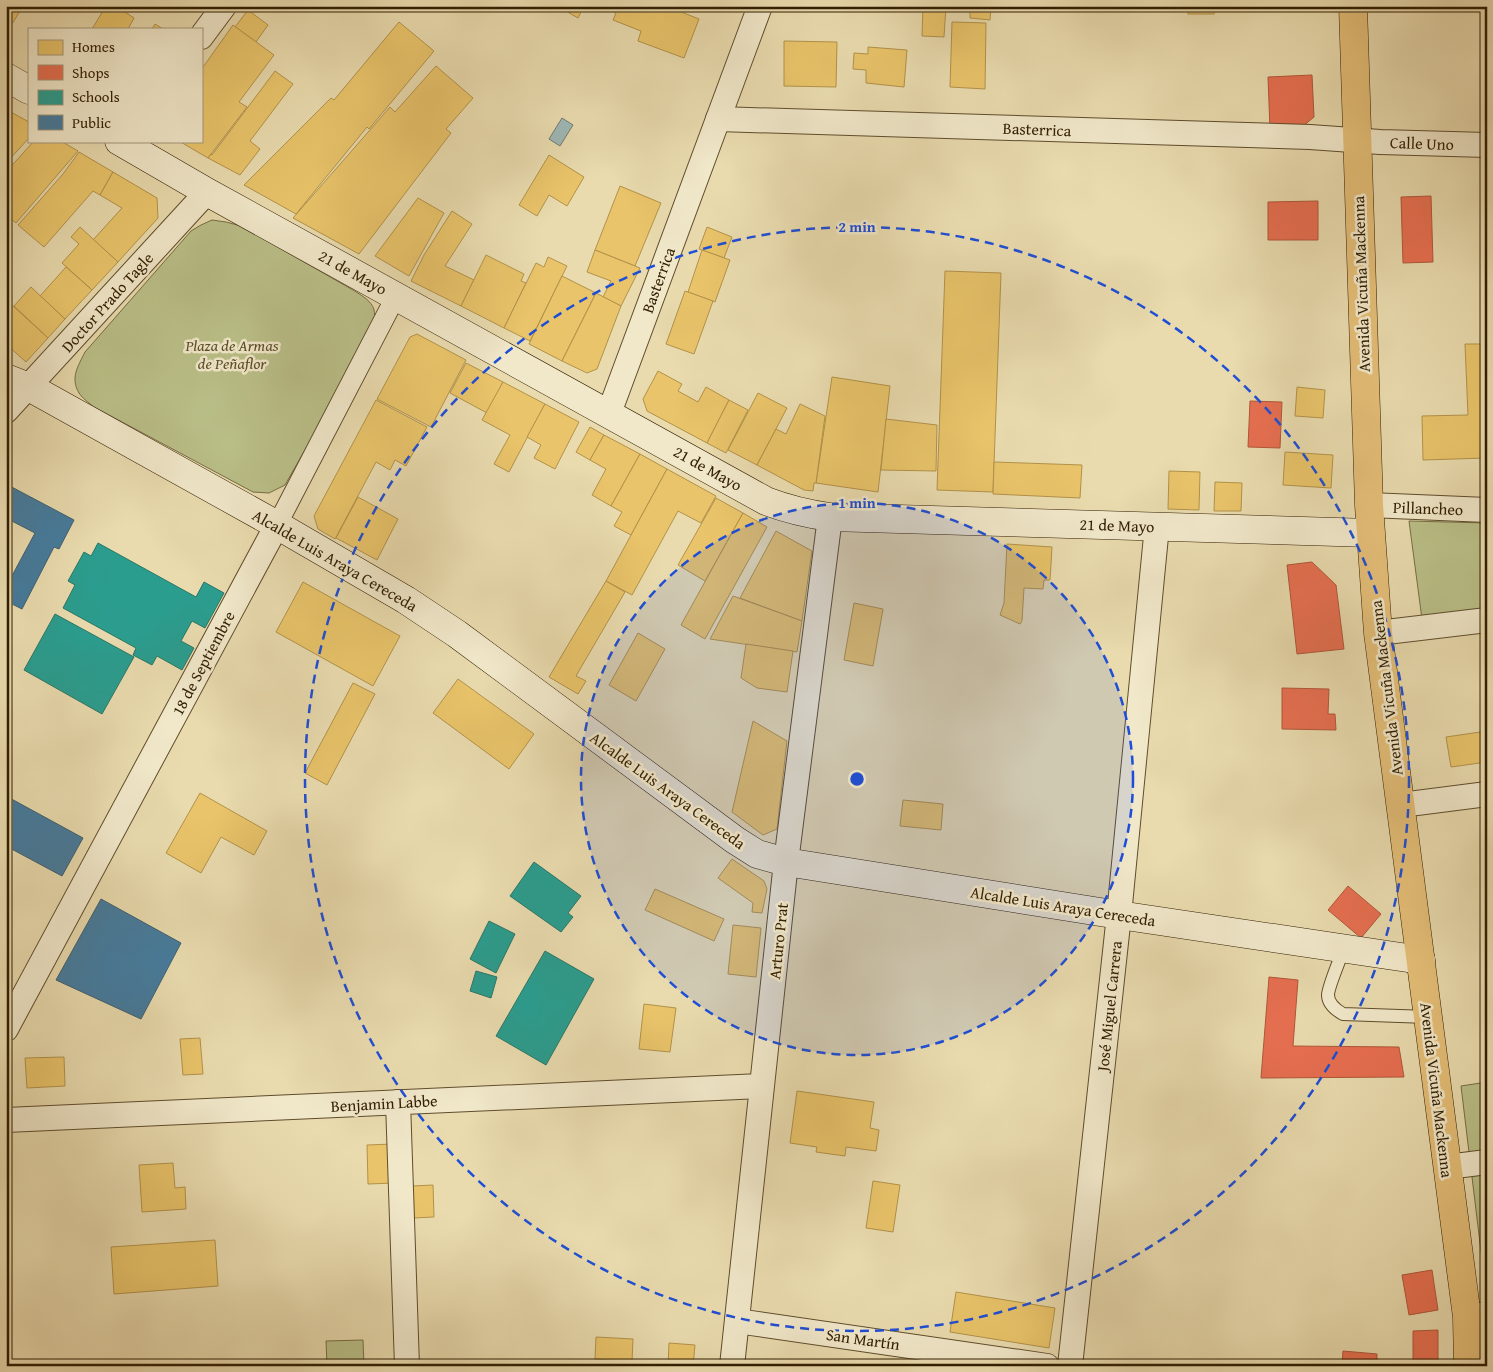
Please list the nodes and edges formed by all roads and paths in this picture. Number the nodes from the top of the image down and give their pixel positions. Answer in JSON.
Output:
{"nodes":[{"id":1,"x":224,"y":6,"type":"edge"},
{"id":2,"x":760,"y":6,"type":"edge"},
{"id":3,"x":1353,"y":6,"type":"edge"},
{"id":4,"x":202,"y":36,"type":"edge"},
{"id":5,"x":6,"y":77,"type":"edge"},
{"id":6,"x":28,"y":89,"type":"edge"},
{"id":7,"x":718,"y":119,"type":"junction"},
{"id":8,"x":1356,"y":140,"type":"junction"},
{"id":9,"x":121,"y":142,"type":"edge"},
{"id":10,"x":1487,"y":145,"type":"edge"},
{"id":11,"x":207,"y":192,"type":"junction"},
{"id":12,"x":396,"y":296,"type":"junction"},
{"id":13,"x":17,"y":382,"type":"edge"},
{"id":14,"x":6,"y":411,"type":"edge"},
{"id":15,"x":609,"y":413,"type":"junction"},
{"id":16,"x":1369,"y":506,"type":"junction"},
{"id":17,"x":1487,"y":510,"type":"edge"},
{"id":18,"x":830,"y":516,"type":"junction"},
{"id":19,"x":277,"y":525,"type":"junction"},
{"id":20,"x":1158,"y":526,"type":"junction"},
{"id":21,"x":1370,"y":533,"type":"junction"},
{"id":22,"x":1487,"y":620,"type":"edge"},
{"id":23,"x":1378,"y":633,"type":"junction"},
{"id":24,"x":1487,"y":794,"type":"edge"},
{"id":25,"x":1401,"y":805,"type":"junction"},
{"id":26,"x":786,"y":862,"type":"junction"},
{"id":27,"x":1119,"y":915,"type":"junction"},
{"id":28,"x":1344,"y":948,"type":"junction"},
{"id":29,"x":1420,"y":960,"type":"junction"},
{"id":30,"x":1428,"y":1017,"type":"junction"},
{"id":31,"x":6,"y":1029,"type":"edge"},
{"id":32,"x":761,"y":1086,"type":"junction"},
{"id":33,"x":398,"y":1102,"type":"junction"},
{"id":34,"x":6,"y":1120,"type":"edge"},
{"id":35,"x":1487,"y":1162,"type":"edge"},
{"id":36,"x":1447,"y":1167,"type":"junction"},
{"id":37,"x":1477,"y":1315,"type":"edge"},
{"id":38,"x":738,"y":1321,"type":"junction"},
{"id":39,"x":407,"y":1366,"type":"edge"},
{"id":40,"x":732,"y":1366,"type":"edge"},
{"id":41,"x":1047,"y":1366,"type":"edge"},
{"id":42,"x":1070,"y":1366,"type":"edge"},
{"id":43,"x":1468,"y":1366,"type":"edge"}],
"edges":[{"from":1,"to":4,"type":"street"},
{"from":2,"to":7,"type":"street","name":"Basterrica"},
{"from":3,"to":8,"type":"main road","name":"Avenida Vicuña Mackenna"},
{"from":5,"to":6,"type":"main road"},
{"from":7,"to":8,"type":"street","name":"Basterrica"},
{"from":7,"to":15,"type":"street","name":"Basterrica"},
{"from":8,"to":10,"type":"street","name":"Calle Uno"},
{"from":8,"to":16,"type":"main road","name":"Avenida Vicuña Mackenna"},
{"from":9,"to":11,"type":"main road","name":"21 de Mayo"},
{"from":11,"to":12,"type":"main road","name":"21 de Mayo"},
{"from":11,"to":13,"type":"street","name":"Doctor Prado Tagle"},
{"from":12,"to":15,"type":"main road","name":"21 de Mayo"},
{"from":12,"to":19,"type":"street","name":"18 de Septiembre"},
{"from":13,"to":14,"type":"street","name":"Doctor Prado Tagle"},
{"from":13,"to":19,"type":"main road","name":"Alcalde Luis Araya Cereceda"},
{"from":15,"to":18,"type":"main road","name":"21 de Mayo"},
{"from":16,"to":17,"type":"street","name":"Pillancheo"},
{"from":16,"to":21,"type":"main road","name":"Avenida Vicuña Mackenna"},
{"from":18,"to":20,"type":"main road","name":"21 de Mayo"},
{"from":18,"to":26,"type":"street","name":"Arturo Prat"},
{"from":19,"to":26,"type":"main road","name":"Alcalde Luis Araya Cereceda"},
{"from":19,"to":31,"type":"street","name":"18 de Septiembre"},
{"from":20,"to":21,"type":"main road","name":"21 de Mayo"},
{"from":20,"to":27,"type":"street","name":"José Miguel Carrera"},
{"from":21,"to":23,"type":"main road","name":"Avenida Vicuña Mackenna"},
{"from":22,"to":23,"type":"street"},
{"from":23,"to":25,"type":"main road","name":"Avenida Vicuña Mackenna"},
{"from":24,"to":25,"type":"street"},
{"from":25,"to":29,"type":"main road","name":"Avenida Vicuña Mackenna"},
{"from":26,"to":27,"type":"main road","name":"Alcalde Luis Araya Cereceda"},
{"from":26,"to":32,"type":"street","name":"Arturo Prat"},
{"from":27,"to":28,"type":"main road","name":"Alcalde Luis Araya Cereceda"},
{"from":27,"to":42,"type":"street","name":"José Miguel Carrera"},
{"from":28,"to":29,"type":"main road","name":"Alcalde Luis Araya Cereceda"},
{"from":28,"to":30,"type":"lane"},
{"from":29,"to":30,"type":"main road","name":"Avenida Vicuña Mackenna"},
{"from":30,"to":36,"type":"main road","name":"Avenida Vicuña Mackenna"},
{"from":32,"to":33,"type":"street","name":"Benjamin Labbe"},
{"from":32,"to":38,"type":"street","name":"Arturo Prat"},
{"from":33,"to":34,"type":"street","name":"Benjamin Labbe"},
{"from":33,"to":39,"type":"street"},
{"from":35,"to":36,"type":"street"},
{"from":36,"to":37,"type":"main road","name":"Avenida Vicuña Mackenna"},
{"from":37,"to":43,"type":"main road","name":"Avenida Vicuña Mackenna"},
{"from":38,"to":40,"type":"street","name":"Arturo Prat"},
{"from":38,"to":41,"type":"street","name":"San Martín"}]}
